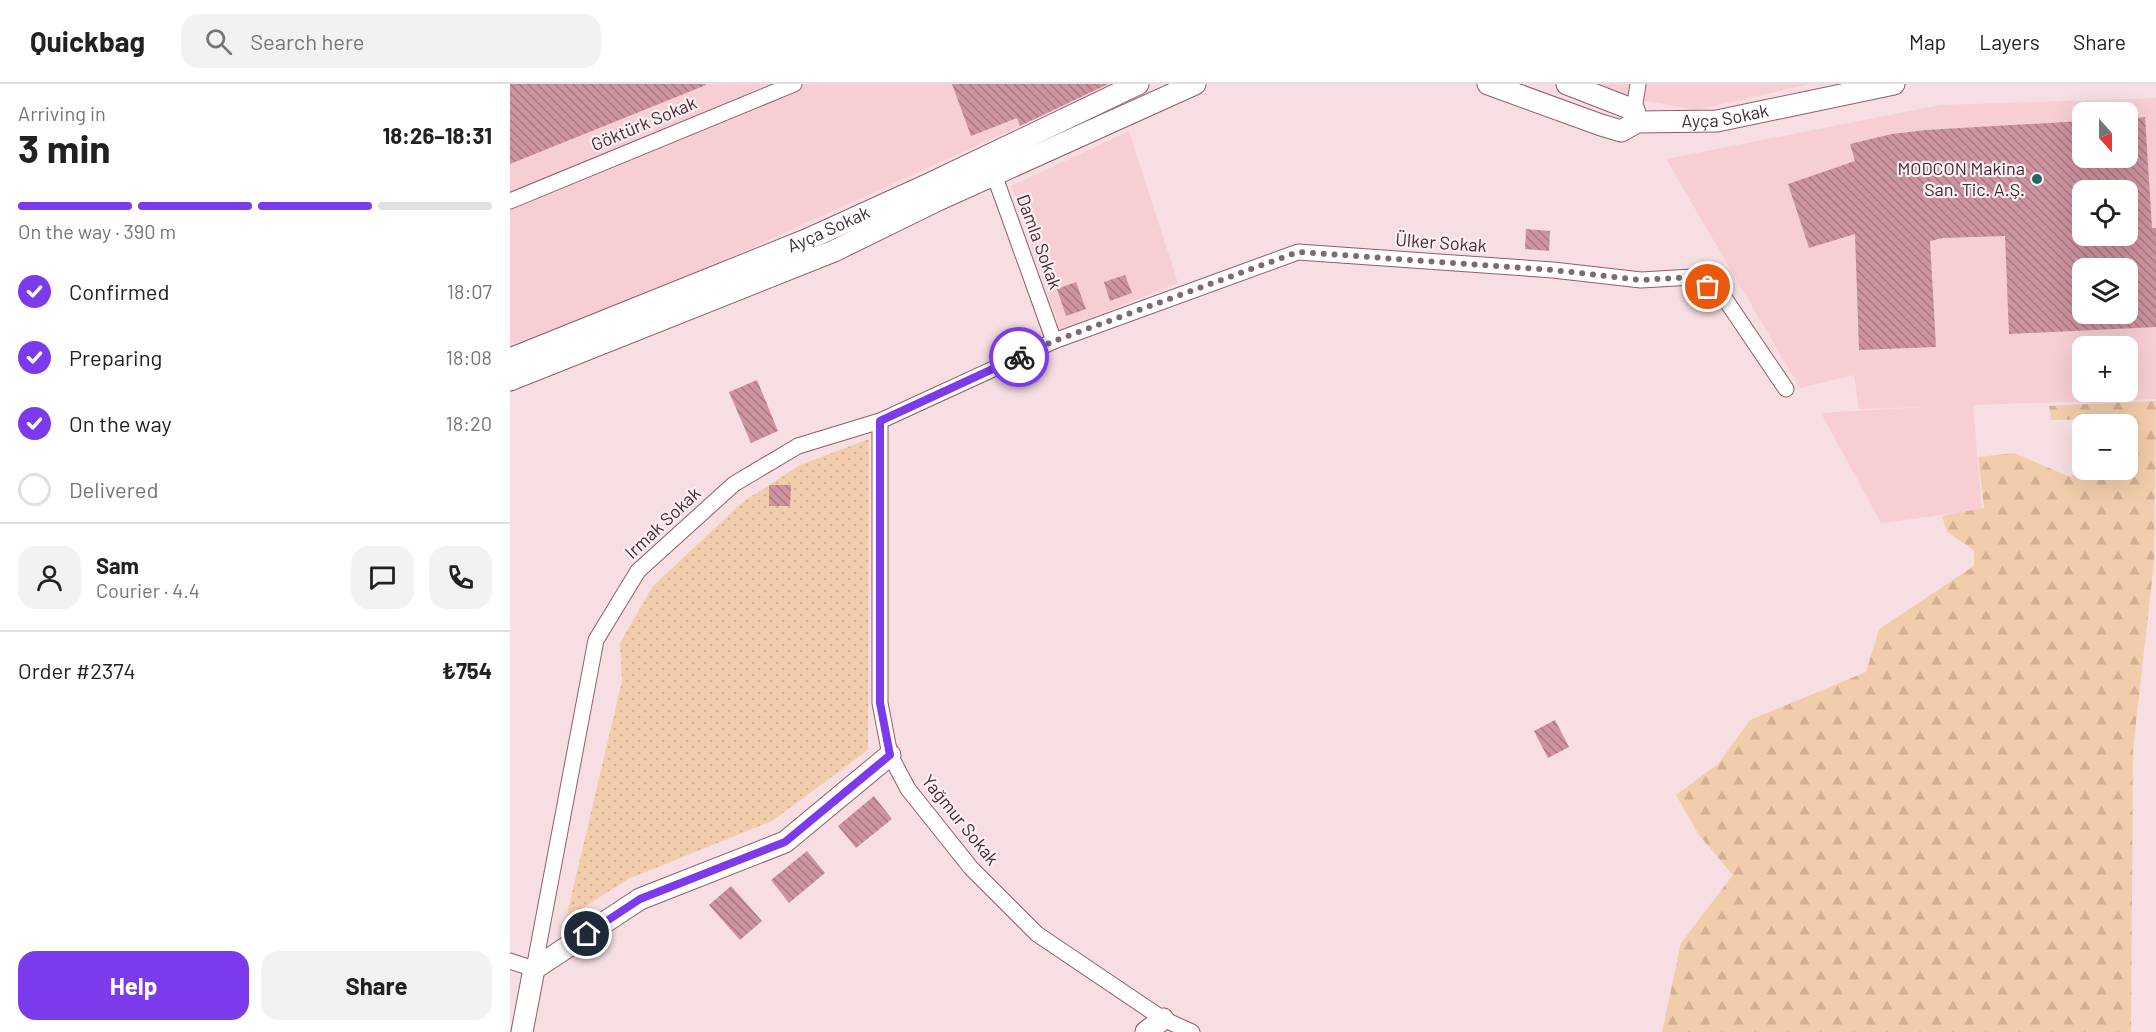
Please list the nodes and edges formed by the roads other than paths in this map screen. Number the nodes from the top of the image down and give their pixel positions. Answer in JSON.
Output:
{"nodes":[{"id":1,"x":794,"y":84,"type":"edge"},
{"id":2,"x":1138,"y":84,"type":"edge"},
{"id":3,"x":1195,"y":84,"type":"edge"},
{"id":4,"x":1488,"y":84,"type":"edge"},
{"id":5,"x":1567,"y":84,"type":"edge"},
{"id":6,"x":1638,"y":84,"type":"edge"},
{"id":7,"x":1894,"y":84,"type":"edge"},
{"id":8,"x":1635,"y":116,"type":"junction"},
{"id":9,"x":990,"y":166,"type":"junction"},
{"id":10,"x":510,"y":201,"type":"edge"},
{"id":11,"x":1054,"y":341,"type":"junction"},
{"id":12,"x":510,"y":359,"type":"edge"},
{"id":13,"x":510,"y":380,"type":"edge"},
{"id":14,"x":1786,"y":389,"type":"dead end"},
{"id":15,"x":880,"y":421,"type":"junction"},
{"id":16,"x":890,"y":755,"type":"junction"},
{"id":17,"x":510,"y":961,"type":"edge"},
{"id":18,"x":534,"y":969,"type":"junction"},
{"id":19,"x":1163,"y":1020,"type":"junction"},
{"id":20,"x":522,"y":1032,"type":"edge"},
{"id":21,"x":1146,"y":1032,"type":"edge"},
{"id":22,"x":1192,"y":1032,"type":"edge"}],
"edges":[{"from":1,"to":10,"type":"street","name":"Göktürk Sokak"},
{"from":2,"to":9,"type":"street","name":"Ayça Sokak"},
{"from":3,"to":9,"type":"street"},
{"from":4,"to":8,"type":"street"},
{"from":5,"to":8,"type":"street","name":"Ayça Sokak"},
{"from":6,"to":8,"type":"street"},
{"from":7,"to":8,"type":"street","name":"Ayça Sokak"},
{"from":9,"to":11,"type":"street","name":"Damla Sokak"},
{"from":9,"to":12,"type":"street","name":"Ayça Sokak"},
{"from":9,"to":13,"type":"street"},
{"from":11,"to":14,"type":"street","name":"Ülker Sokak"},
{"from":11,"to":15,"type":"street","name":"Irmak Sokak"},
{"from":15,"to":16,"type":"street","name":"Yağmur Sokak"},
{"from":15,"to":18,"type":"street","name":"Irmak Sokak"},
{"from":16,"to":18,"type":"street"},
{"from":16,"to":19,"type":"street","name":"Yağmur Sokak"},
{"from":17,"to":18,"type":"street"},
{"from":18,"to":20,"type":"street"},
{"from":19,"to":21,"type":"street"},
{"from":19,"to":22,"type":"street","name":"Yağmur Sokak"}]}
